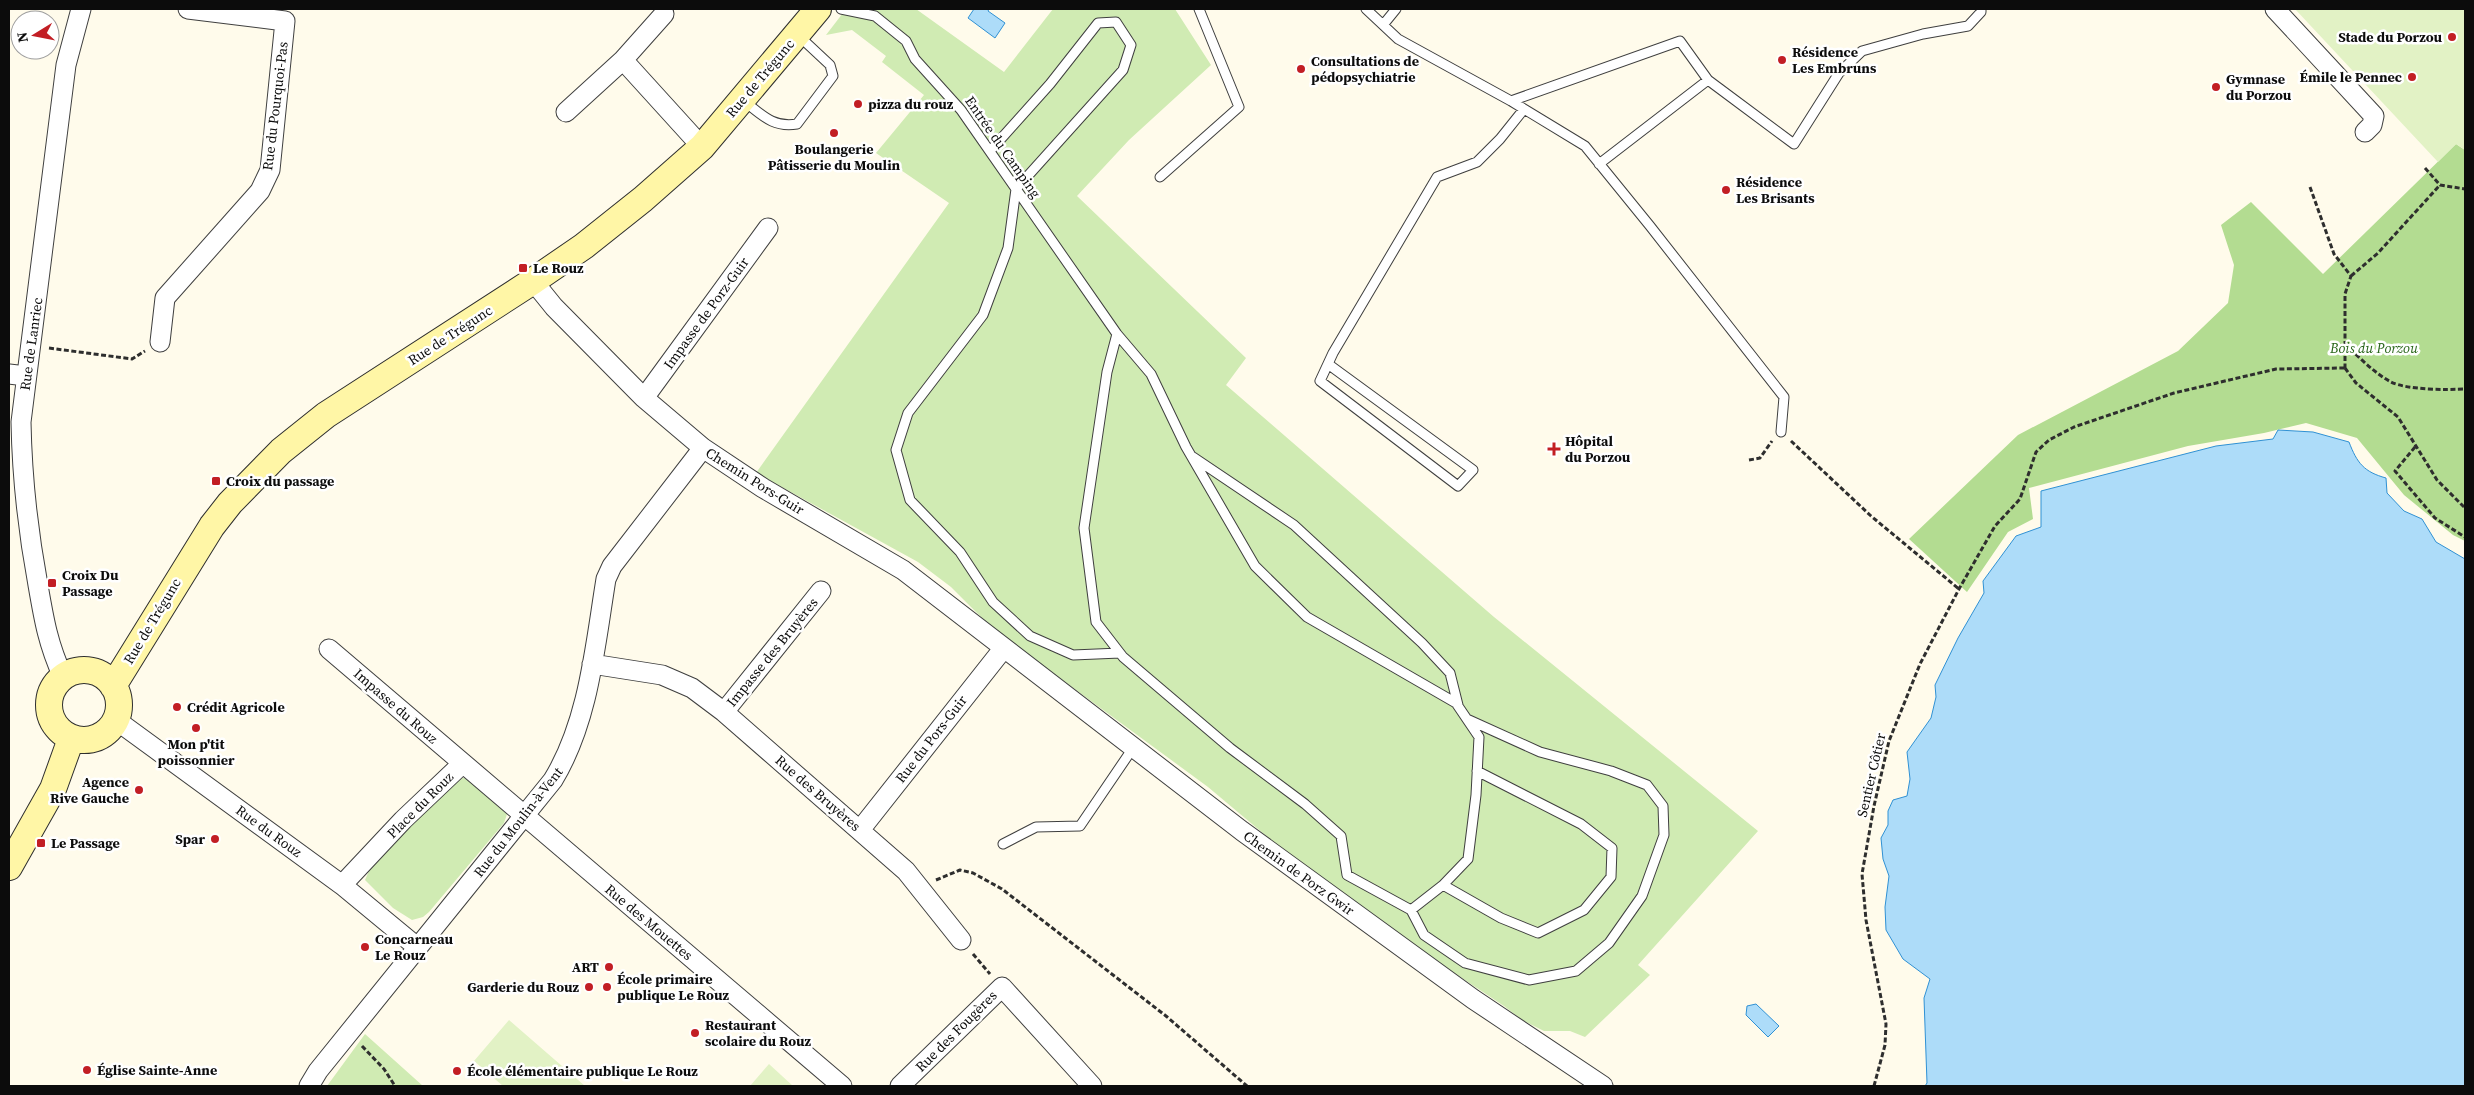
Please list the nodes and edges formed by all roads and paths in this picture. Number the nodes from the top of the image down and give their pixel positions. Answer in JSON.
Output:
{"nodes":[{"id":1,"x":81,"y":9,"type":"edge"},
{"id":2,"x":188,"y":9,"type":"edge"},
{"id":3,"x":818,"y":9,"type":"edge"},
{"id":4,"x":841,"y":9,"type":"edge"},
{"id":5,"x":1199,"y":9,"type":"edge"},
{"id":6,"x":1366,"y":9,"type":"edge"},
{"id":7,"x":1396,"y":9,"type":"edge"},
{"id":8,"x":1981,"y":9,"type":"edge"},
{"id":9,"x":2275,"y":9,"type":"edge"},
{"id":10,"x":664,"y":14,"type":"dead end"},
{"id":11,"x":291,"y":15,"type":"edge"},
{"id":12,"x":1383,"y":25,"type":"junction"},
{"id":13,"x":796,"y":34,"type":"junction"},
{"id":14,"x":623,"y":60,"type":"junction"},
{"id":15,"x":1708,"y":80,"type":"junction"},
{"id":16,"x":742,"y":99,"type":"junction"},
{"id":17,"x":1511,"y":101,"type":"junction"},
{"id":18,"x":1524,"y":109,"type":"junction"},
{"id":19,"x":566,"y":112,"type":"dead end"},
{"id":20,"x":2365,"y":132,"type":"dead end"},
{"id":21,"x":702,"y":147,"type":"junction"},
{"id":22,"x":990,"y":151,"type":"junction"},
{"id":23,"x":1599,"y":164,"type":"junction"},
{"id":24,"x":2425,"y":168,"type":"dead end"},
{"id":25,"x":1160,"y":177,"type":"dead end"},
{"id":26,"x":2440,"y":185,"type":"junction"},
{"id":27,"x":2310,"y":187,"type":"dead end"},
{"id":28,"x":1016,"y":189,"type":"junction"},
{"id":29,"x":2465,"y":189,"type":"edge"},
{"id":30,"x":768,"y":228,"type":"dead end"},
{"id":31,"x":2352,"y":276,"type":"junction"},
{"id":32,"x":533,"y":281,"type":"junction"},
{"id":33,"x":1117,"y":334,"type":"junction"},
{"id":34,"x":160,"y":342,"type":"joint"},
{"id":35,"x":2345,"y":344,"type":"junction"},
{"id":36,"x":31,"y":345,"type":"junction"},
{"id":37,"x":1328,"y":364,"type":"junction"},
{"id":38,"x":2345,"y":368,"type":"junction"},
{"id":39,"x":17,"y":375,"type":"edge"},
{"id":40,"x":2465,"y":389,"type":"edge"},
{"id":41,"x":644,"y":398,"type":"junction"},
{"id":42,"x":1781,"y":432,"type":"junction"},
{"id":43,"x":2415,"y":447,"type":"junction"},
{"id":44,"x":703,"y":448,"type":"junction"},
{"id":45,"x":1191,"y":456,"type":"junction"},
{"id":46,"x":1749,"y":460,"type":"dead end"},
{"id":47,"x":2465,"y":508,"type":"edge"},
{"id":48,"x":2465,"y":537,"type":"edge"},
{"id":49,"x":1959,"y":589,"type":"junction"},
{"id":50,"x":821,"y":591,"type":"dead end"},
{"id":51,"x":329,"y":649,"type":"dead end"},
{"id":52,"x":1003,"y":649,"type":"junction"},
{"id":53,"x":1120,"y":653,"type":"junction"},
{"id":54,"x":592,"y":664,"type":"junction"},
{"id":55,"x":63,"y":677,"type":"junction"},
{"id":56,"x":113,"y":686,"type":"junction"},
{"id":57,"x":1458,"y":706,"type":"junction"},
{"id":58,"x":724,"y":712,"type":"junction"},
{"id":59,"x":1467,"y":719,"type":"junction"},
{"id":60,"x":116,"y":720,"type":"junction"},
{"id":61,"x":71,"y":739,"type":"junction"},
{"id":62,"x":1133,"y":748,"type":"junction"},
{"id":63,"x":462,"y":764,"type":"junction"},
{"id":64,"x":1478,"y":771,"type":"junction"},
{"id":65,"x":525,"y":817,"type":"junction"},
{"id":66,"x":860,"y":830,"type":"junction"},
{"id":67,"x":1002,"y":844,"type":"dead end"},
{"id":68,"x":9,"y":867,"type":"edge"},
{"id":69,"x":342,"y":885,"type":"junction"},
{"id":70,"x":1443,"y":886,"type":"junction"},
{"id":71,"x":920,"y":888,"type":"junction"},
{"id":72,"x":1411,"y":910,"type":"junction"},
{"id":73,"x":961,"y":940,"type":"joint"},
{"id":74,"x":417,"y":947,"type":"junction"},
{"id":75,"x":1002,"y":987,"type":"junction"},
{"id":76,"x":349,"y":1032,"type":"junction"},
{"id":77,"x":309,"y":1086,"type":"edge"},
{"id":78,"x":395,"y":1086,"type":"edge"},
{"id":79,"x":842,"y":1086,"type":"edge"},
{"id":80,"x":900,"y":1086,"type":"edge"},
{"id":81,"x":1092,"y":1086,"type":"edge"},
{"id":82,"x":1247,"y":1086,"type":"edge"},
{"id":83,"x":1603,"y":1086,"type":"edge"},
{"id":84,"x":1874,"y":1086,"type":"edge"}],
"edges":[{"from":1,"to":36,"type":"street","name":"Rue de Lanriec"},
{"from":2,"to":11,"type":"street","name":"Rue du Pourquoi-Pas"},
{"from":3,"to":13,"type":"main road","name":"Rue de Trégunc"},
{"from":4,"to":22,"type":"lane","name":"Entrée du Camping"},
{"from":5,"to":25,"type":"lane"},
{"from":6,"to":12,"type":"lane"},
{"from":7,"to":12,"type":"lane"},
{"from":8,"to":15,"type":"lane"},
{"from":9,"to":20,"type":"street"},
{"from":10,"to":14,"type":"street"},
{"from":11,"to":34,"type":"street","name":"Rue du Pourquoi-Pas"},
{"from":12,"to":17,"type":"lane"},
{"from":13,"to":16,"type":"main road","name":"Rue de Trégunc"},
{"from":13,"to":16,"type":"lane"},
{"from":14,"to":19,"type":"street"},
{"from":14,"to":21,"type":"street"},
{"from":15,"to":17,"type":"lane"},
{"from":15,"to":23,"type":"lane"},
{"from":16,"to":21,"type":"main road","name":"Rue de Trégunc"},
{"from":17,"to":18,"type":"lane"},
{"from":18,"to":23,"type":"lane"},
{"from":18,"to":37,"type":"lane"},
{"from":21,"to":32,"type":"main road","name":"Rue de Trégunc"},
{"from":22,"to":28,"type":"lane","name":"Entrée du Camping"},
{"from":22,"to":28,"type":"lane"},
{"from":23,"to":42,"type":"lane"},
{"from":24,"to":26,"type":"path"},
{"from":26,"to":29,"type":"path"},
{"from":26,"to":31,"type":"path"},
{"from":27,"to":31,"type":"path"},
{"from":28,"to":33,"type":"lane","name":"Entrée du Camping"},
{"from":28,"to":53,"type":"lane"},
{"from":30,"to":41,"type":"street","name":"Impasse de Porz-Guir"},
{"from":31,"to":35,"type":"path"},
{"from":32,"to":41,"type":"street","name":"Chemin Pors-Guir"},
{"from":32,"to":56,"type":"main road","name":"Rue de Trégunc"},
{"from":33,"to":45,"type":"lane","name":"Entrée du Camping"},
{"from":33,"to":53,"type":"lane"},
{"from":34,"to":36,"type":"path"},
{"from":35,"to":38,"type":"path"},
{"from":35,"to":40,"type":"path"},
{"from":36,"to":39,"type":"street","name":"Rue de Lanriec"},
{"from":37,"to":37,"type":"lane"},
{"from":38,"to":43,"type":"path"},
{"from":38,"to":49,"type":"path","name":"Sentier Côtier"},
{"from":39,"to":55,"type":"street","name":"Rue de Lanriec"},
{"from":41,"to":44,"type":"street","name":"Chemin Pors-Guir"},
{"from":42,"to":46,"type":"path"},
{"from":42,"to":49,"type":"path"},
{"from":43,"to":47,"type":"path"},
{"from":43,"to":48,"type":"path"},
{"from":44,"to":52,"type":"street","name":"Chemin Pors-Guir"},
{"from":44,"to":54,"type":"street","name":"Rue du Moulin-à-Vent"},
{"from":45,"to":57,"type":"lane"},
{"from":45,"to":57,"type":"lane","name":"Entrée du Camping"},
{"from":49,"to":84,"type":"path","name":"Sentier Côtier"},
{"from":50,"to":58,"type":"street","name":"Impasse des Bruyères"},
{"from":51,"to":63,"type":"street","name":"Impasse du Rouz"},
{"from":52,"to":62,"type":"street","name":"Chemin de Porz Gwir"},
{"from":52,"to":66,"type":"street","name":"Rue du Pors-Guir"},
{"from":53,"to":72,"type":"lane"},
{"from":54,"to":58,"type":"street","name":"Rue des Bruyères"},
{"from":54,"to":65,"type":"street","name":"Rue du Moulin-à-Vent"},
{"from":55,"to":56,"type":"main road"},
{"from":55,"to":61,"type":"main road"},
{"from":56,"to":60,"type":"main road"},
{"from":57,"to":59,"type":"lane"},
{"from":58,"to":66,"type":"street","name":"Rue des Bruyères"},
{"from":59,"to":64,"type":"lane"},
{"from":59,"to":72,"type":"lane"},
{"from":60,"to":61,"type":"main road"},
{"from":60,"to":69,"type":"street","name":"Rue du Rouz"},
{"from":61,"to":68,"type":"main road"},
{"from":62,"to":67,"type":"lane"},
{"from":62,"to":83,"type":"street","name":"Chemin de Porz Gwir"},
{"from":63,"to":65,"type":"street","name":"Place du Rouz"},
{"from":63,"to":69,"type":"street","name":"Place du Rouz"},
{"from":64,"to":70,"type":"lane"},
{"from":64,"to":70,"type":"lane"},
{"from":65,"to":74,"type":"street","name":"Rue du Moulin-à-Vent"},
{"from":65,"to":79,"type":"street","name":"Rue des Mouettes"},
{"from":66,"to":71,"type":"street","name":"Rue des Bruyères"},
{"from":69,"to":74,"type":"street","name":"Rue du Rouz"},
{"from":70,"to":72,"type":"lane"},
{"from":71,"to":73,"type":"street","name":"Rue des Bruyères"},
{"from":71,"to":82,"type":"path"},
{"from":73,"to":75,"type":"path"},
{"from":74,"to":76,"type":"street","name":"Rue du Moulin-à-Vent"},
{"from":75,"to":80,"type":"street","name":"Rue des Fougères"},
{"from":75,"to":81,"type":"street","name":"Rue des Fougères"},
{"from":76,"to":77,"type":"street","name":"Rue du Moulin-à-Vent"},
{"from":76,"to":78,"type":"path"}]}
